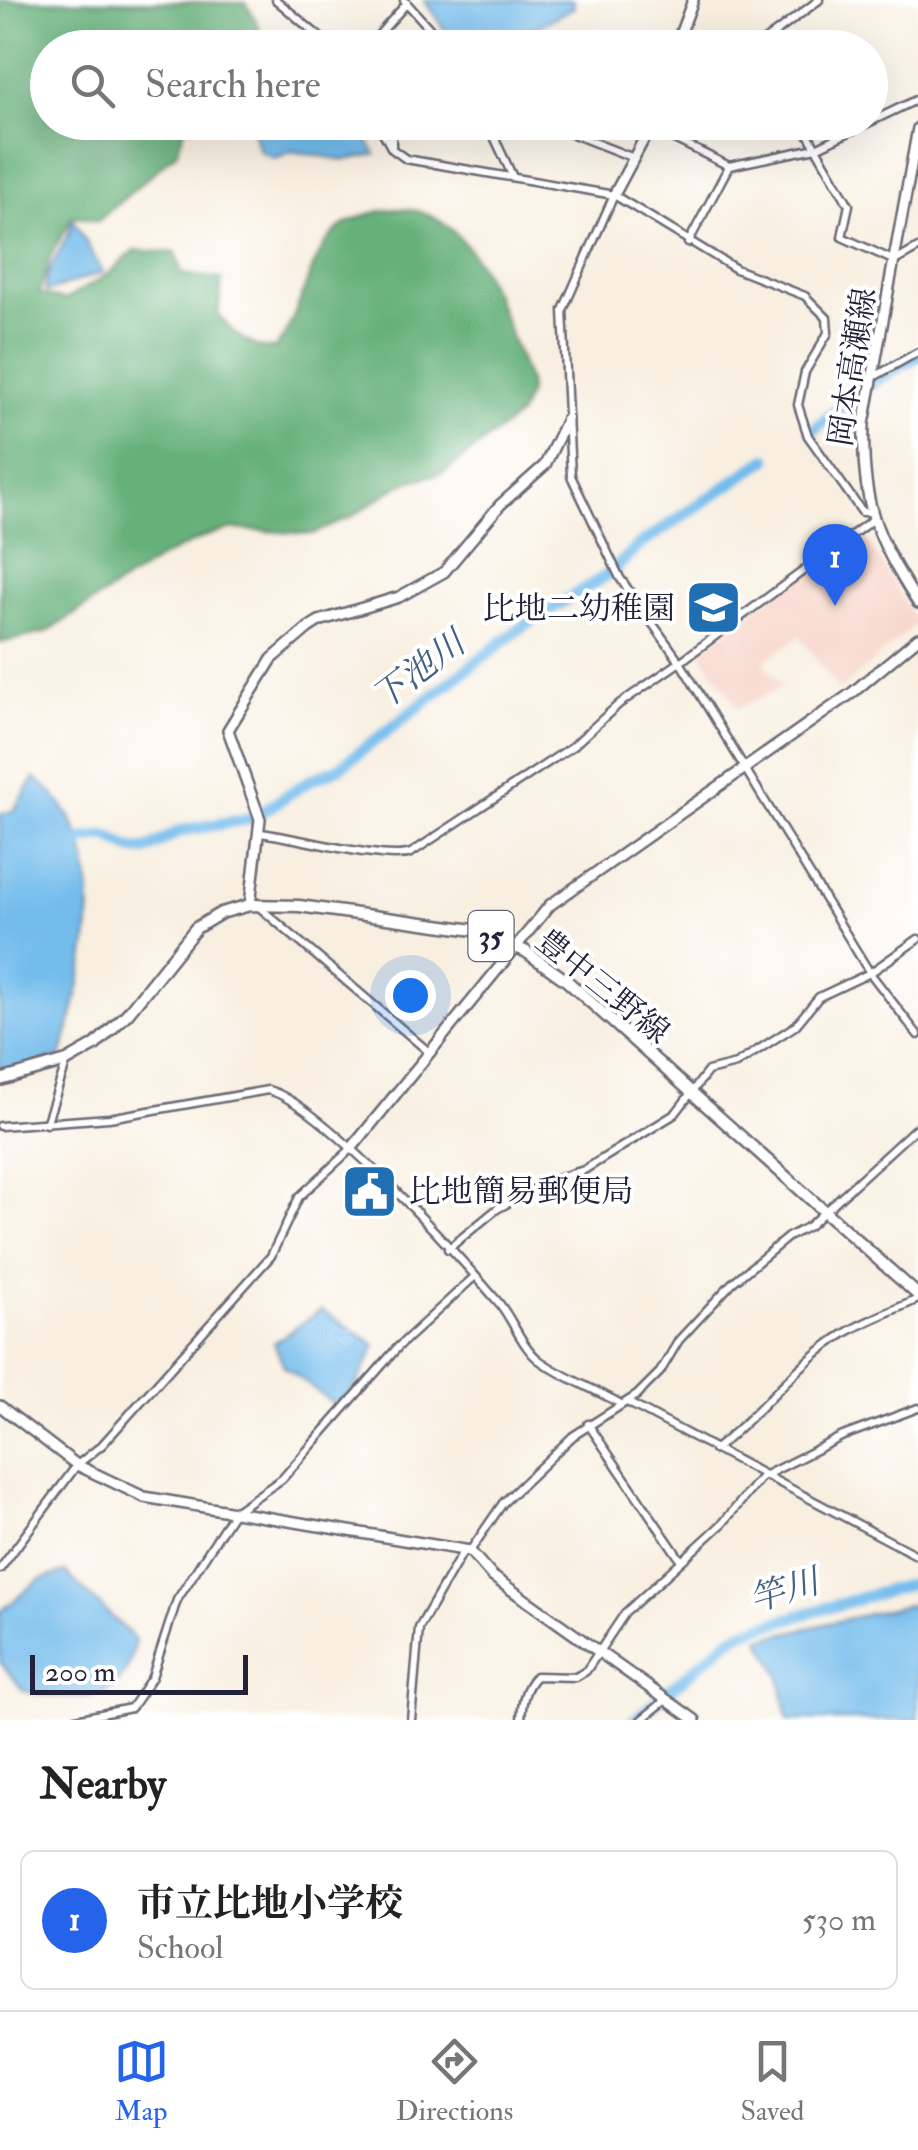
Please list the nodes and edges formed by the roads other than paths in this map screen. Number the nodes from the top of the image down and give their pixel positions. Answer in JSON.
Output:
{"nodes":[{"id":1,"x":276,"y":0,"type":"edge"},
{"id":2,"x":693,"y":0,"type":"edge"},
{"id":3,"x":819,"y":0,"type":"edge"},
{"id":4,"x":409,"y":2,"type":"edge"},
{"id":5,"x":311,"y":30,"type":"edge"},
{"id":6,"x":383,"y":30,"type":"edge"},
{"id":7,"x":432,"y":30,"type":"edge"},
{"id":8,"x":681,"y":30,"type":"edge"},
{"id":9,"x":778,"y":30,"type":"edge"},
{"id":10,"x":918,"y":99,"type":"edge"},
{"id":11,"x":888,"y":113,"type":"edge"},
{"id":12,"x":918,"y":128,"type":"edge"},
{"id":13,"x":387,"y":140,"type":"edge"},
{"id":14,"x":392,"y":140,"type":"edge"},
{"id":15,"x":496,"y":140,"type":"edge"},
{"id":16,"x":588,"y":140,"type":"edge"},
{"id":17,"x":644,"y":140,"type":"edge"},
{"id":18,"x":676,"y":140,"type":"edge"},
{"id":19,"x":811,"y":140,"type":"edge"},
{"id":20,"x":833,"y":140,"type":"edge"},
{"id":21,"x":816,"y":148,"type":"junction"},
{"id":22,"x":392,"y":149,"type":"junction"},
{"id":23,"x":634,"y":158,"type":"junction"},
{"id":24,"x":729,"y":166,"type":"junction"},
{"id":25,"x":513,"y":176,"type":"junction"},
{"id":26,"x":614,"y":195,"type":"junction"},
{"id":27,"x":688,"y":243,"type":"junction"},
{"id":28,"x":918,"y":248,"type":"edge"},
{"id":29,"x":894,"y":261,"type":"junction"},
{"id":30,"x":918,"y":352,"type":"edge"},
{"id":31,"x":871,"y":383,"type":"junction"},
{"id":32,"x":566,"y":419,"type":"junction"},
{"id":33,"x":871,"y":516,"type":"junction"},
{"id":34,"x":918,"y":603,"type":"edge"},
{"id":35,"x":918,"y":638,"type":"edge"},
{"id":36,"x":680,"y":662,"type":"junction"},
{"id":37,"x":745,"y":769,"type":"junction"},
{"id":38,"x":260,"y":832,"type":"junction"},
{"id":39,"x":253,"y":905,"type":"junction"},
{"id":40,"x":918,"y":939,"type":"edge"},
{"id":41,"x":514,"y":945,"type":"junction"},
{"id":42,"x":870,"y":973,"type":"junction"},
{"id":43,"x":918,"y":1034,"type":"edge"},
{"id":44,"x":429,"y":1052,"type":"junction"},
{"id":45,"x":67,"y":1061,"type":"junction"},
{"id":46,"x":0,"y":1080,"type":"edge"},
{"id":47,"x":691,"y":1092,"type":"junction"},
{"id":48,"x":46,"y":1124,"type":"junction"},
{"id":49,"x":0,"y":1126,"type":"edge"},
{"id":50,"x":918,"y":1126,"type":"edge"},
{"id":51,"x":351,"y":1149,"type":"junction"},
{"id":52,"x":825,"y":1212,"type":"junction"},
{"id":53,"x":448,"y":1249,"type":"junction"},
{"id":54,"x":474,"y":1277,"type":"junction"},
{"id":55,"x":918,"y":1297,"type":"edge"},
{"id":56,"x":624,"y":1403,"type":"junction"},
{"id":57,"x":0,"y":1406,"type":"edge"},
{"id":58,"x":918,"y":1408,"type":"edge"},
{"id":59,"x":588,"y":1424,"type":"junction"},
{"id":60,"x":714,"y":1450,"type":"junction"},
{"id":61,"x":76,"y":1465,"type":"junction"},
{"id":62,"x":762,"y":1476,"type":"junction"},
{"id":63,"x":234,"y":1512,"type":"junction"},
{"id":64,"x":467,"y":1550,"type":"junction"},
{"id":65,"x":918,"y":1556,"type":"edge"},
{"id":66,"x":680,"y":1560,"type":"junction"},
{"id":67,"x":0,"y":1569,"type":"edge"},
{"id":68,"x":599,"y":1650,"type":"junction"},
{"id":69,"x":667,"y":1699,"type":"junction"},
{"id":70,"x":131,"y":1708,"type":"junction"},
{"id":71,"x":70,"y":1720,"type":"edge"},
{"id":72,"x":134,"y":1720,"type":"edge"},
{"id":73,"x":412,"y":1720,"type":"edge"},
{"id":74,"x":521,"y":1720,"type":"edge"},
{"id":75,"x":640,"y":1720,"type":"edge"},
{"id":76,"x":695,"y":1720,"type":"edge"}],
"edges":[{"from":1,"to":5,"type":"street"},
{"from":2,"to":8,"type":"street"},
{"from":3,"to":9,"type":"street"},
{"from":4,"to":6,"type":"street"},
{"from":4,"to":7,"type":"street"},
{"from":10,"to":11,"type":"street"},
{"from":12,"to":29,"type":"street","name":"岡本高瀬線"},
{"from":13,"to":22,"type":"street"},
{"from":14,"to":22,"type":"street"},
{"from":15,"to":25,"type":"street"},
{"from":16,"to":23,"type":"street"},
{"from":17,"to":23,"type":"street"},
{"from":18,"to":24,"type":"street"},
{"from":19,"to":21,"type":"street"},
{"from":20,"to":21,"type":"street"},
{"from":21,"to":24,"type":"street"},
{"from":21,"to":29,"type":"street"},
{"from":22,"to":25,"type":"street"},
{"from":23,"to":26,"type":"street"},
{"from":24,"to":27,"type":"street"},
{"from":25,"to":26,"type":"street"},
{"from":26,"to":27,"type":"street"},
{"from":26,"to":32,"type":"street"},
{"from":27,"to":33,"type":"street"},
{"from":28,"to":29,"type":"street"},
{"from":29,"to":31,"type":"street","name":"岡本高瀬線"},
{"from":30,"to":31,"type":"street"},
{"from":31,"to":33,"type":"street","name":"岡本高瀬線"},
{"from":32,"to":36,"type":"street"},
{"from":32,"to":38,"type":"street"},
{"from":33,"to":34,"type":"street","name":"岡本高瀬線"},
{"from":33,"to":36,"type":"street"},
{"from":35,"to":37,"type":"street"},
{"from":36,"to":37,"type":"street"},
{"from":36,"to":38,"type":"street"},
{"from":37,"to":41,"type":"street"},
{"from":37,"to":42,"type":"street"},
{"from":38,"to":39,"type":"street"},
{"from":39,"to":41,"type":"main road","name":"豊中三野線","number":"35"},
{"from":39,"to":44,"type":"street"},
{"from":39,"to":45,"type":"main road","name":"豊中三野線","number":"35"},
{"from":40,"to":42,"type":"street"},
{"from":41,"to":44,"type":"street"},
{"from":41,"to":47,"type":"main road","name":"豊中三野線","number":"35"},
{"from":42,"to":43,"type":"street"},
{"from":42,"to":47,"type":"street"},
{"from":44,"to":51,"type":"street"},
{"from":45,"to":46,"type":"main road","name":"豊中三野線","number":"35"},
{"from":45,"to":48,"type":"street"},
{"from":47,"to":52,"type":"main road","name":"豊中三野線","number":"35"},
{"from":47,"to":53,"type":"street"},
{"from":48,"to":49,"type":"street"},
{"from":48,"to":51,"type":"street"},
{"from":50,"to":52,"type":"street"},
{"from":51,"to":53,"type":"street"},
{"from":51,"to":61,"type":"street"},
{"from":52,"to":55,"type":"main road","name":"豊中三野線","number":"35"},
{"from":52,"to":56,"type":"street"},
{"from":53,"to":54,"type":"street"},
{"from":54,"to":56,"type":"street"},
{"from":54,"to":63,"type":"street"},
{"from":55,"to":60,"type":"street"},
{"from":56,"to":59,"type":"street"},
{"from":56,"to":60,"type":"street"},
{"from":57,"to":61,"type":"street"},
{"from":58,"to":62,"type":"street"},
{"from":59,"to":64,"type":"street"},
{"from":59,"to":66,"type":"street"},
{"from":60,"to":62,"type":"street"},
{"from":61,"to":63,"type":"street"},
{"from":61,"to":67,"type":"street"},
{"from":62,"to":65,"type":"street"},
{"from":62,"to":66,"type":"street"},
{"from":63,"to":64,"type":"street"},
{"from":63,"to":70,"type":"street"},
{"from":64,"to":68,"type":"street"},
{"from":64,"to":73,"type":"street"},
{"from":66,"to":68,"type":"street"},
{"from":68,"to":69,"type":"street"},
{"from":68,"to":74,"type":"street"},
{"from":69,"to":75,"type":"street"},
{"from":69,"to":76,"type":"street"},
{"from":70,"to":71,"type":"street"},
{"from":70,"to":72,"type":"street"}]}
